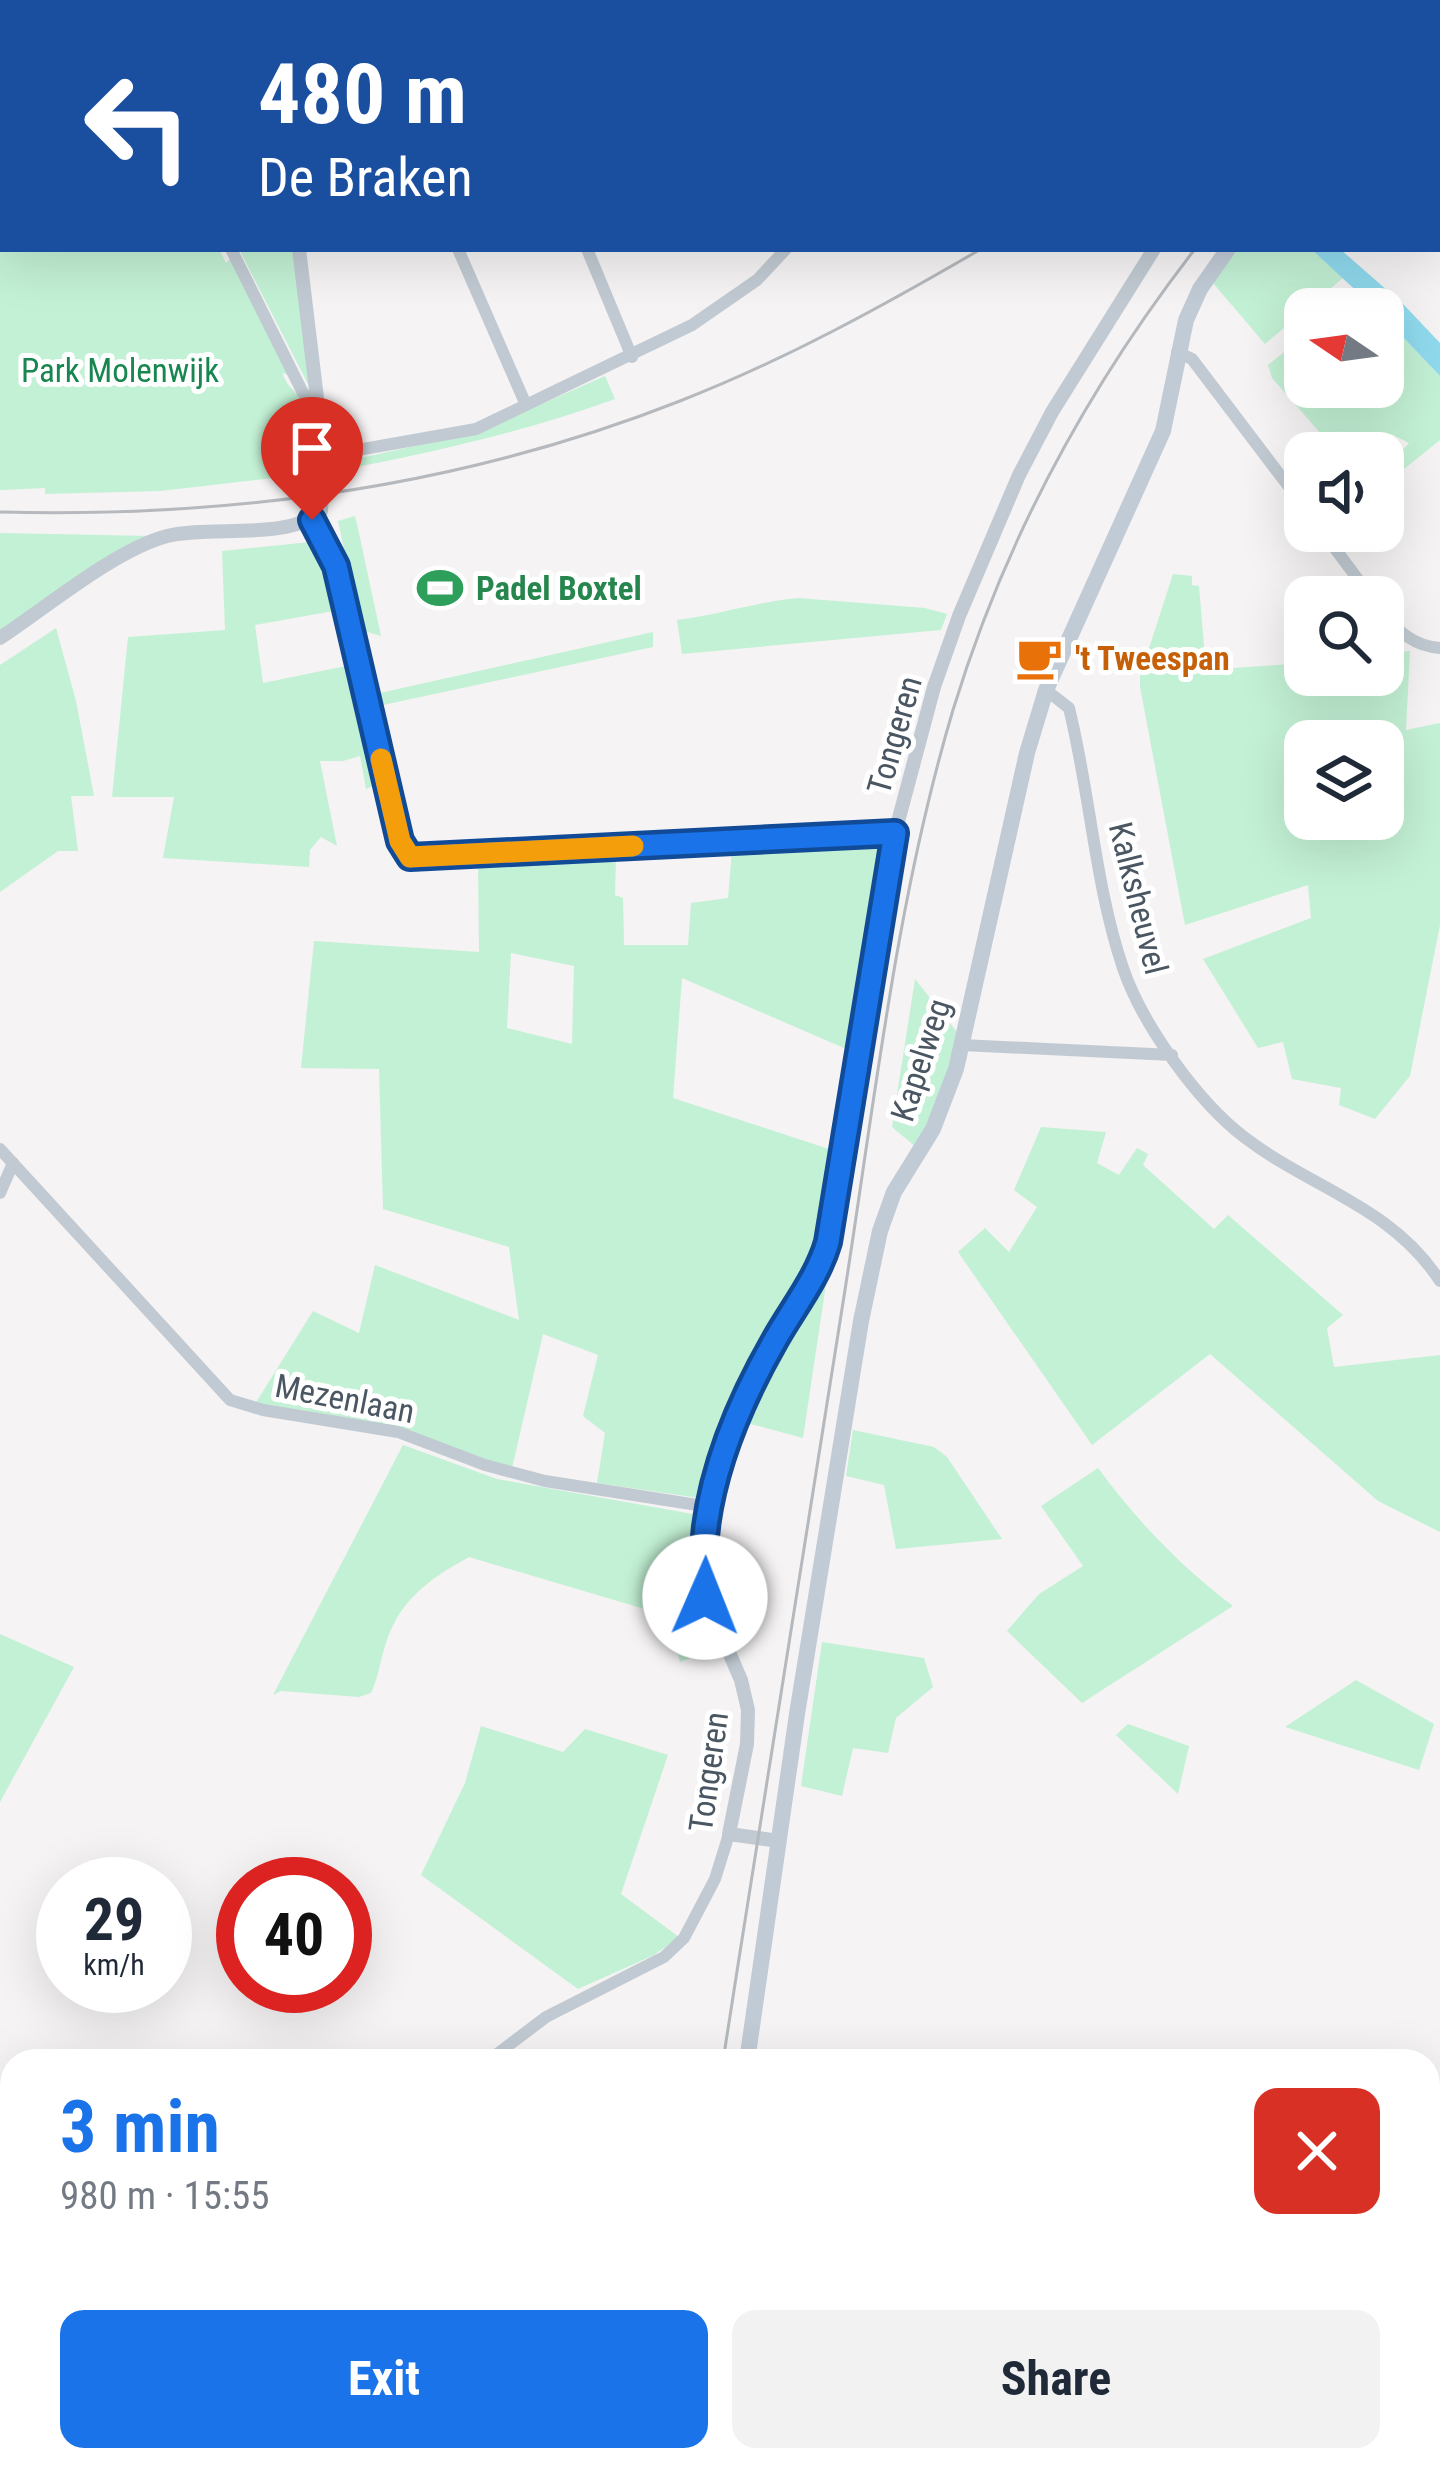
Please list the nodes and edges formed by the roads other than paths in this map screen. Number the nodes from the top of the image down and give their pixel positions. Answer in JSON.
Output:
{"nodes":[{"id":1,"x":232,"y":252,"type":"edge"},
{"id":2,"x":299,"y":252,"type":"edge"},
{"id":3,"x":459,"y":252,"type":"edge"},
{"id":4,"x":588,"y":252,"type":"edge"},
{"id":5,"x":784,"y":252,"type":"edge"},
{"id":6,"x":1152,"y":252,"type":"edge"},
{"id":7,"x":1226,"y":252,"type":"edge"},
{"id":8,"x":1178,"y":352,"type":"junction"},
{"id":9,"x":632,"y":357,"type":"junction"},
{"id":10,"x":318,"y":405,"type":"junction"},
{"id":11,"x":526,"y":405,"type":"junction"},
{"id":12,"x":324,"y":457,"type":"junction"},
{"id":13,"x":1284,"y":480,"type":"edge"},
{"id":14,"x":312,"y":520,"type":"junction"},
{"id":15,"x":1404,"y":635,"type":"edge"},
{"id":16,"x":0,"y":638,"type":"edge"},
{"id":17,"x":1440,"y":648,"type":"edge"},
{"id":18,"x":1046,"y":690,"type":"junction"},
{"id":19,"x":895,"y":833,"type":"junction"},
{"id":20,"x":962,"y":1046,"type":"junction"},
{"id":21,"x":1172,"y":1055,"type":"junction"},
{"id":22,"x":0,"y":1149,"type":"edge"},
{"id":23,"x":14,"y":1163,"type":"junction"},
{"id":24,"x":0,"y":1192,"type":"edge"},
{"id":25,"x":1440,"y":1281,"type":"edge"},
{"id":26,"x":710,"y":1507,"type":"junction"},
{"id":27,"x":729,"y":1834,"type":"junction"},
{"id":28,"x":779,"y":1841,"type":"junction"},
{"id":29,"x":504,"y":2049,"type":"edge"},
{"id":30,"x":749,"y":2049,"type":"edge"}],
"edges":[{"from":1,"to":10,"type":"street"},
{"from":2,"to":10,"type":"street"},
{"from":3,"to":11,"type":"street"},
{"from":4,"to":9,"type":"street"},
{"from":5,"to":9,"type":"street"},
{"from":6,"to":19,"type":"street","name":"Tongeren"},
{"from":7,"to":8,"type":"main road","name":"Kapelweg"},
{"from":8,"to":13,"type":"street"},
{"from":8,"to":18,"type":"main road","name":"Kapelweg"},
{"from":9,"to":11,"type":"street"},
{"from":10,"to":12,"type":"street"},
{"from":11,"to":12,"type":"street"},
{"from":12,"to":14,"type":"street"},
{"from":14,"to":16,"type":"street"},
{"from":14,"to":19,"type":"street"},
{"from":15,"to":17,"type":"street"},
{"from":18,"to":20,"type":"main road","name":"Kapelweg"},
{"from":18,"to":21,"type":"street","name":"Kalksheuvel"},
{"from":19,"to":26,"type":"street","name":"Tongeren"},
{"from":20,"to":21,"type":"street"},
{"from":20,"to":28,"type":"main road","name":"Kapelweg"},
{"from":21,"to":25,"type":"street","name":"Kalksheuvel"},
{"from":22,"to":23,"type":"street","name":"Mezenlaan"},
{"from":23,"to":24,"type":"street"},
{"from":23,"to":26,"type":"street","name":"Mezenlaan"},
{"from":26,"to":27,"type":"street","name":"Tongeren"},
{"from":27,"to":28,"type":"street"},
{"from":27,"to":29,"type":"street","name":"Tongeren"},
{"from":28,"to":30,"type":"main road","name":"Kapelweg"}]}
